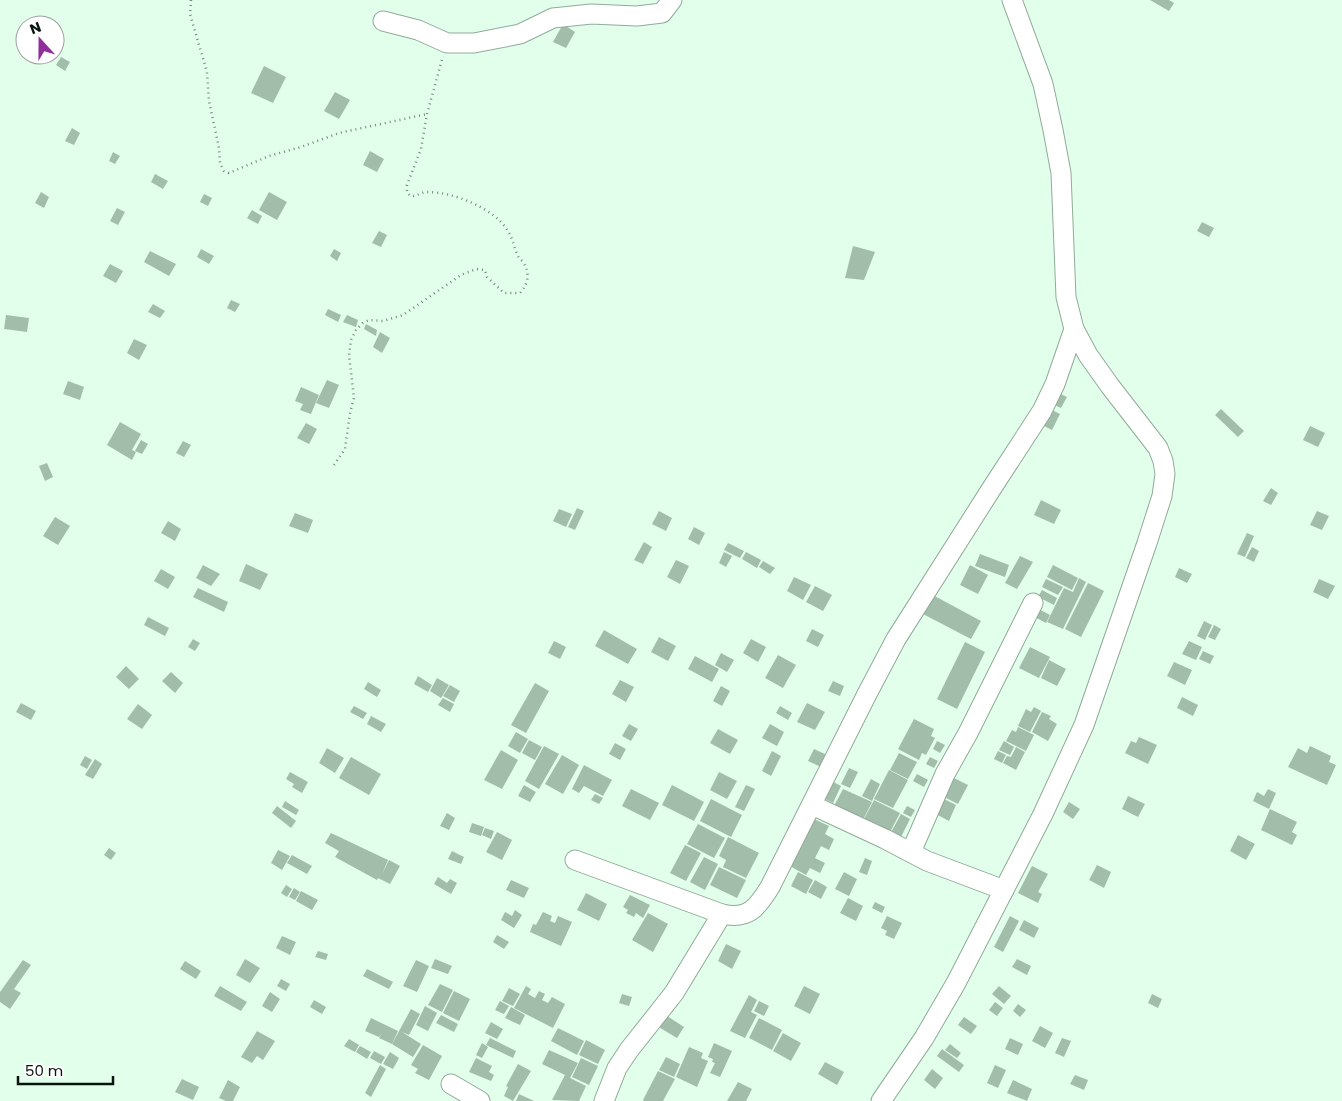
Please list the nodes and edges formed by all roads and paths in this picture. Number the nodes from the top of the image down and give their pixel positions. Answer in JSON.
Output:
{"nodes":[{"id":1,"x":191,"y":0,"type":"edge"},
{"id":2,"x":672,"y":0,"type":"edge"},
{"id":3,"x":1012,"y":0,"type":"edge"},
{"id":4,"x":383,"y":21,"type":"dead end"},
{"id":5,"x":447,"y":43,"type":"junction"},
{"id":6,"x":427,"y":114,"type":"junction"},
{"id":7,"x":1074,"y":329,"type":"junction"},
{"id":8,"x":334,"y":466,"type":"dead end"},
{"id":9,"x":1033,"y":603,"type":"dead end"},
{"id":10,"x":812,"y":805,"type":"junction"},
{"id":11,"x":911,"y":852,"type":"junction"},
{"id":12,"x":575,"y":860,"type":"dead end"},
{"id":13,"x":1004,"y":890,"type":"junction"},
{"id":14,"x":722,"y":914,"type":"junction"},
{"id":15,"x":451,"y":1084,"type":"dead end"},
{"id":16,"x":480,"y":1101,"type":"edge"},
{"id":17,"x":604,"y":1101,"type":"edge"},
{"id":18,"x":881,"y":1101,"type":"edge"}],
"edges":[{"from":1,"to":6,"type":"path"},
{"from":2,"to":5,"type":"street"},
{"from":3,"to":7,"type":"street"},
{"from":4,"to":5,"type":"street"},
{"from":5,"to":6,"type":"path"},
{"from":6,"to":8,"type":"path"},
{"from":7,"to":10,"type":"street"},
{"from":7,"to":13,"type":"street"},
{"from":9,"to":11,"type":"street"},
{"from":10,"to":11,"type":"street"},
{"from":10,"to":14,"type":"street"},
{"from":11,"to":13,"type":"street"},
{"from":12,"to":14,"type":"street"},
{"from":13,"to":18,"type":"street"},
{"from":14,"to":17,"type":"street"},
{"from":15,"to":16,"type":"street"}]}
